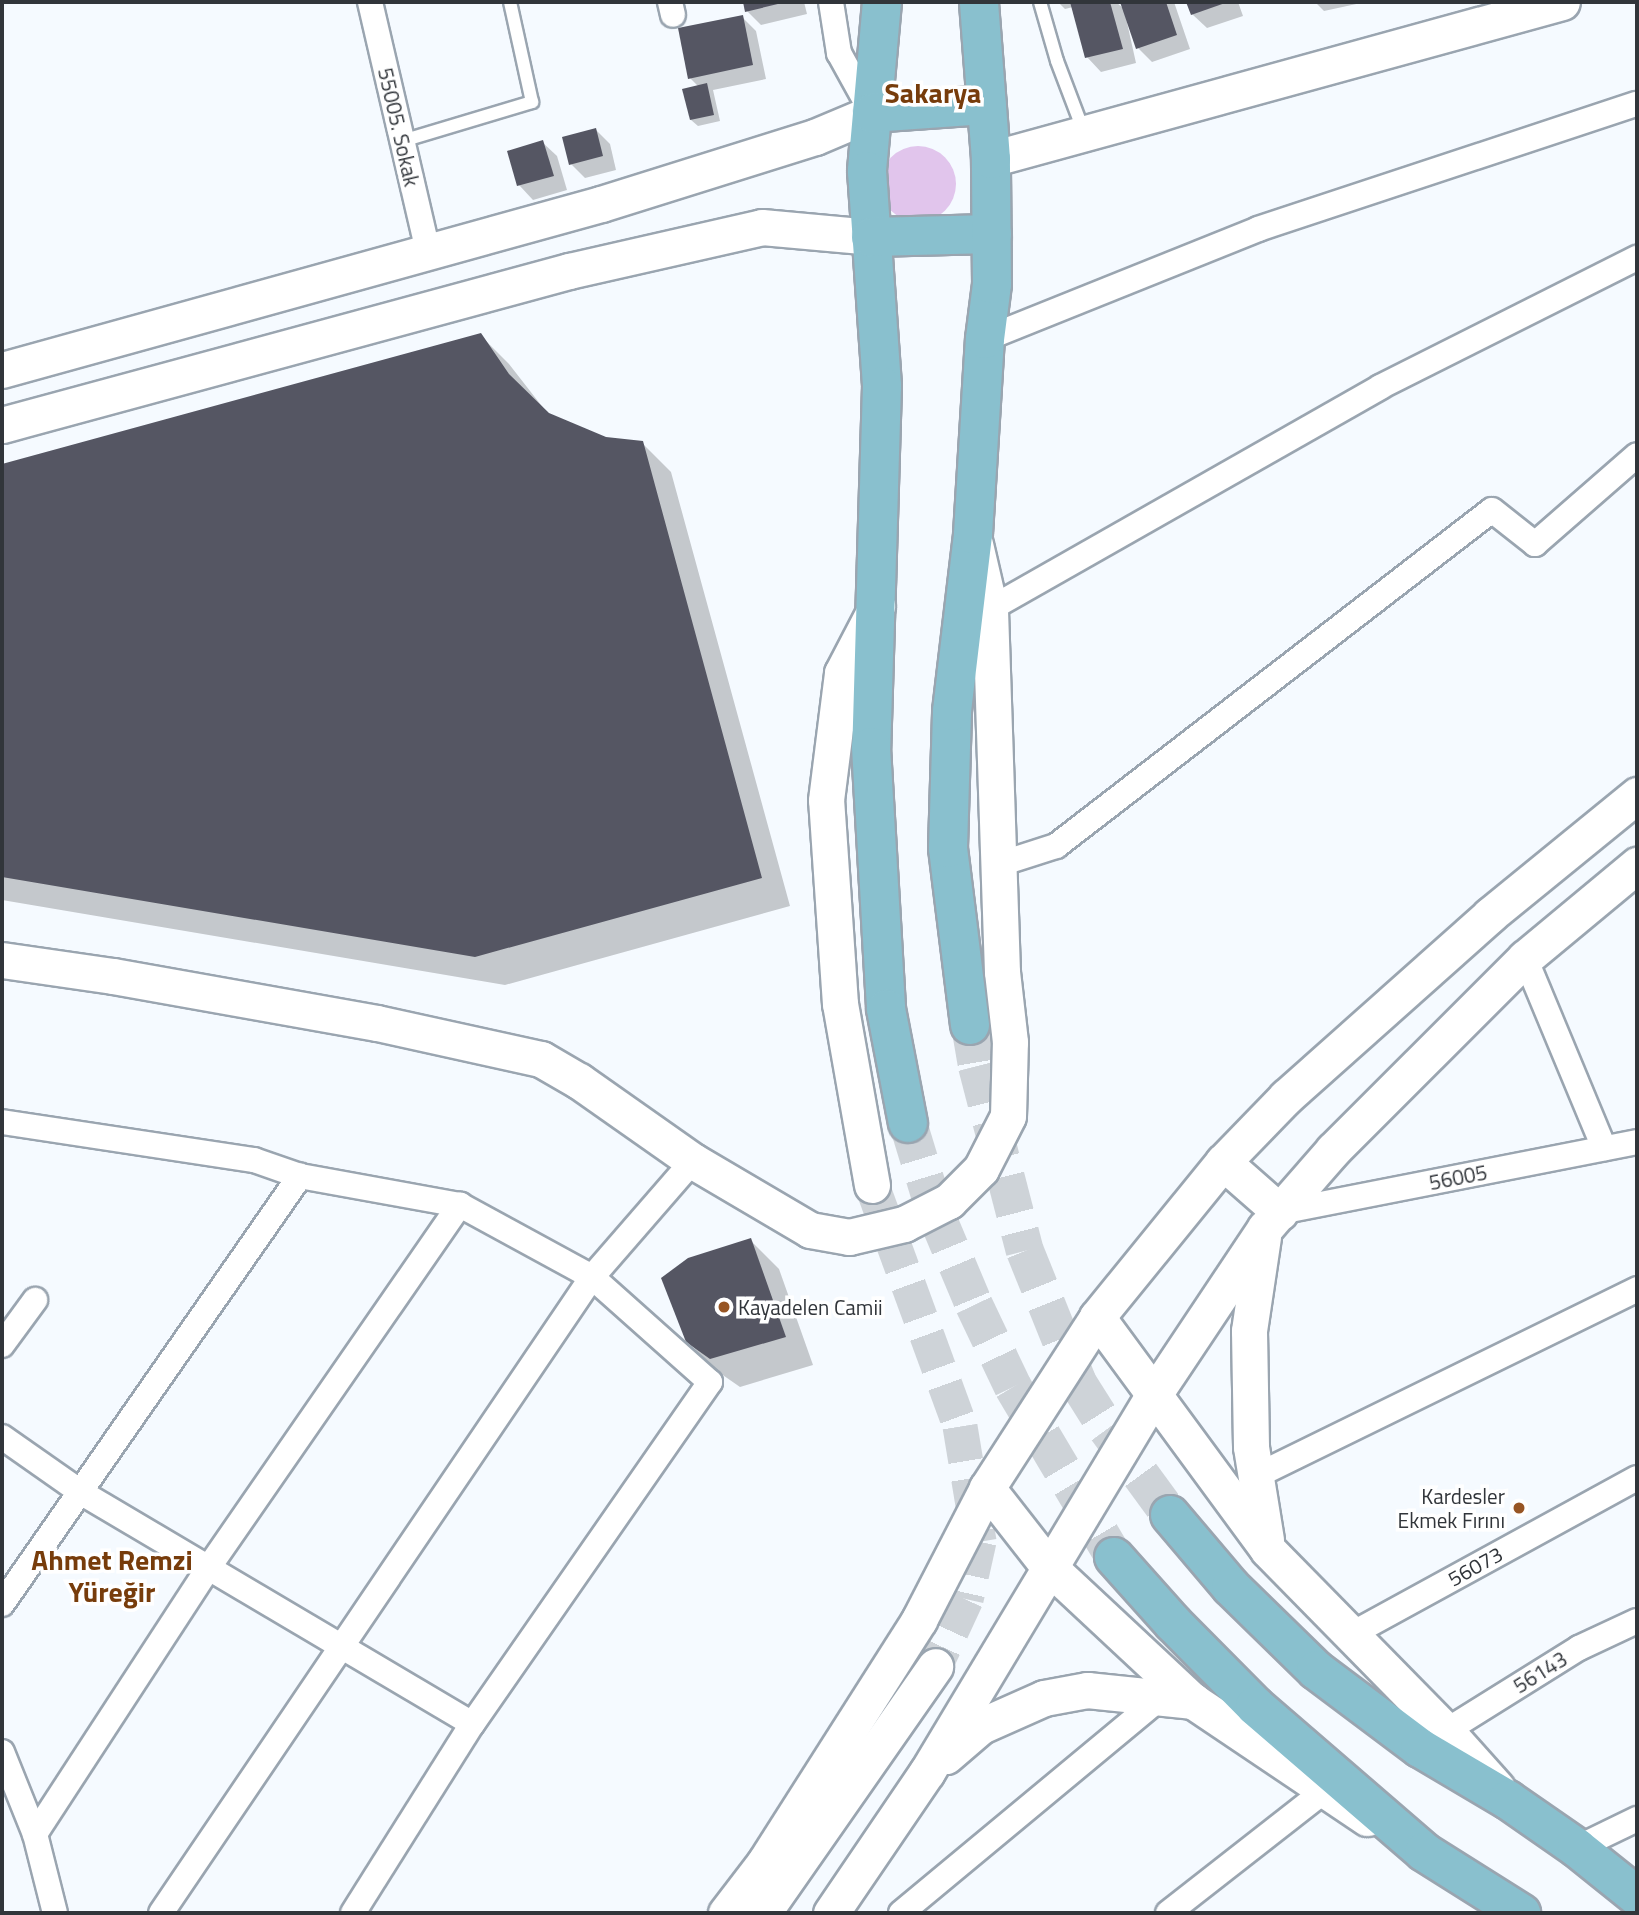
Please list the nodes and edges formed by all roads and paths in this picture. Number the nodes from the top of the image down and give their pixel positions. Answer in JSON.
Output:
{"nodes":[{"id":1,"x":370,"y":2,"type":"edge"},
{"id":2,"x":510,"y":2,"type":"edge"},
{"id":3,"x":831,"y":2,"type":"edge"},
{"id":4,"x":882,"y":2,"type":"edge"},
{"id":5,"x":979,"y":2,"type":"edge"},
{"id":6,"x":1040,"y":2,"type":"edge"},
{"id":7,"x":1562,"y":2,"type":"edge"},
{"id":8,"x":1637,"y":104,"type":"edge"},
{"id":9,"x":987,"y":105,"type":"junction"},
{"id":10,"x":872,"y":113,"type":"junction"},
{"id":11,"x":1086,"y":135,"type":"junction"},
{"id":12,"x":402,"y":141,"type":"junction"},
{"id":13,"x":991,"y":159,"type":"junction"},
{"id":14,"x":992,"y":234,"type":"junction"},
{"id":15,"x":871,"y":237,"type":"junction"},
{"id":16,"x":428,"y":252,"type":"junction"},
{"id":17,"x":1637,"y":258,"type":"edge"},
{"id":18,"x":985,"y":340,"type":"junction"},
{"id":19,"x":2,"y":370,"type":"edge"},
{"id":20,"x":2,"y":425,"type":"edge"},
{"id":21,"x":1637,"y":455,"type":"edge"},
{"id":22,"x":973,"y":534,"type":"junction"},
{"id":23,"x":877,"y":606,"type":"junction"},
{"id":24,"x":990,"y":609,"type":"junction"},
{"id":25,"x":1637,"y":795,"type":"edge"},
{"id":26,"x":1000,"y":864,"type":"junction"},
{"id":27,"x":1637,"y":865,"type":"edge"},
{"id":28,"x":1525,"y":958,"type":"junction"},
{"id":29,"x":2,"y":960,"type":"edge"},
{"id":30,"x":970,"y":1025,"type":"tunnel mouth"},
{"id":31,"x":2,"y":1122,"type":"edge"},
{"id":32,"x":908,"y":1123,"type":"tunnel mouth"},
{"id":33,"x":1637,"y":1142,"type":"edge"},
{"id":34,"x":1604,"y":1148,"type":"junction"},
{"id":35,"x":693,"y":1161,"type":"junction"},
{"id":36,"x":1223,"y":1162,"type":"junction"},
{"id":37,"x":300,"y":1176,"type":"junction"},
{"id":38,"x":872,"y":1185,"type":"tunnel mouth"},
{"id":39,"x":460,"y":1205,"type":"junction"},
{"id":40,"x":1272,"y":1220,"type":"junction"},
{"id":41,"x":592,"y":1278,"type":"junction"},
{"id":42,"x":1637,"y":1289,"type":"edge"},
{"id":43,"x":35,"y":1300,"type":"dead end"},
{"id":44,"x":1097,"y":1317,"type":"junction"},
{"id":45,"x":2,"y":1345,"type":"edge"},
{"id":46,"x":1155,"y":1393,"type":"junction"},
{"id":47,"x":2,"y":1437,"type":"edge"},
{"id":48,"x":1254,"y":1477,"type":"junction"},
{"id":49,"x":1637,"y":1478,"type":"edge"},
{"id":50,"x":987,"y":1488,"type":"junction"},
{"id":51,"x":82,"y":1493,"type":"junction"},
{"id":52,"x":1170,"y":1516,"type":"tunnel mouth"},
{"id":53,"x":1268,"y":1550,"type":"junction"},
{"id":54,"x":1114,"y":1557,"type":"tunnel mouth"},
{"id":55,"x":209,"y":1566,"type":"junction"},
{"id":56,"x":1048,"y":1566,"type":"junction"},
{"id":57,"x":2,"y":1604,"type":"edge"},
{"id":58,"x":1637,"y":1620,"type":"edge"},
{"id":59,"x":1350,"y":1635,"type":"junction"},
{"id":60,"x":342,"y":1648,"type":"junction"},
{"id":61,"x":935,"y":1666,"type":"tunnel mouth"},
{"id":62,"x":1178,"y":1699,"type":"junction"},
{"id":63,"x":472,"y":1724,"type":"junction"},
{"id":64,"x":1446,"y":1731,"type":"junction"},
{"id":65,"x":2,"y":1752,"type":"edge"},
{"id":66,"x":927,"y":1772,"type":"junction"},
{"id":67,"x":1323,"y":1791,"type":"junction"},
{"id":68,"x":1508,"y":1800,"type":"junction"},
{"id":69,"x":1637,"y":1819,"type":"edge"},
{"id":70,"x":35,"y":1834,"type":"junction"},
{"id":71,"x":1577,"y":1848,"type":"junction"},
{"id":72,"x":1424,"y":1853,"type":"junction"},
{"id":73,"x":1623,"y":1897,"type":"edge"},
{"id":74,"x":1507,"y":1910,"type":"edge"},
{"id":75,"x":55,"y":1913,"type":"edge"},
{"id":76,"x":161,"y":1913,"type":"edge"},
{"id":77,"x":353,"y":1913,"type":"edge"},
{"id":78,"x":726,"y":1913,"type":"edge"},
{"id":79,"x":763,"y":1913,"type":"edge"},
{"id":80,"x":831,"y":1913,"type":"edge"},
{"id":81,"x":901,"y":1913,"type":"edge"},
{"id":82,"x":1168,"y":1913,"type":"edge"}],
"edges":[{"from":1,"to":12,"type":"street","name":"55005. Sokak"},
{"from":2,"to":12,"type":"lane"},
{"from":3,"to":10,"type":"street"},
{"from":4,"to":10,"type":"main road"},
{"from":5,"to":9,"type":"main road"},
{"from":6,"to":11,"type":"lane"},
{"from":7,"to":11,"type":"main road"},
{"from":8,"to":18,"type":"street"},
{"from":9,"to":10,"type":"main road"},
{"from":9,"to":13,"type":"main road"},
{"from":10,"to":15,"type":"main road"},
{"from":10,"to":16,"type":"main road"},
{"from":11,"to":13,"type":"main road"},
{"from":12,"to":16,"type":"street","name":"55005. Sokak"},
{"from":13,"to":14,"type":"main road"},
{"from":14,"to":15,"type":"main road"},
{"from":14,"to":18,"type":"main road"},
{"from":15,"to":20,"type":"main road"},
{"from":15,"to":23,"type":"main road"},
{"from":16,"to":19,"type":"main road"},
{"from":17,"to":24,"type":"street"},
{"from":18,"to":22,"type":"main road"},
{"from":21,"to":26,"type":"street"},
{"from":22,"to":24,"type":"main road"},
{"from":22,"to":30,"type":"main road"},
{"from":23,"to":32,"type":"main road"},
{"from":23,"to":38,"type":"main road"},
{"from":24,"to":26,"type":"main road"},
{"from":25,"to":36,"type":"main road"},
{"from":26,"to":35,"type":"main road"},
{"from":27,"to":28,"type":"main road"},
{"from":28,"to":34,"type":"street"},
{"from":28,"to":40,"type":"main road"},
{"from":29,"to":35,"type":"main road"},
{"from":31,"to":37,"type":"street"},
{"from":33,"to":34,"type":"street","name":"56005"},
{"from":34,"to":40,"type":"street","name":"56005"},
{"from":35,"to":41,"type":"street"},
{"from":36,"to":40,"type":"main road"},
{"from":36,"to":44,"type":"main road"},
{"from":37,"to":39,"type":"street"},
{"from":37,"to":51,"type":"street"},
{"from":39,"to":41,"type":"street"},
{"from":39,"to":55,"type":"street"},
{"from":40,"to":46,"type":"main road"},
{"from":40,"to":48,"type":"main road"},
{"from":41,"to":60,"type":"street"},
{"from":41,"to":63,"type":"street"},
{"from":42,"to":48,"type":"street"},
{"from":43,"to":45,"type":"street"},
{"from":44,"to":46,"type":"main road"},
{"from":44,"to":50,"type":"main road"},
{"from":46,"to":53,"type":"main road"},
{"from":46,"to":56,"type":"main road"},
{"from":47,"to":51,"type":"street"},
{"from":48,"to":53,"type":"main road"},
{"from":49,"to":59,"type":"street","name":"56073"},
{"from":50,"to":56,"type":"main road"},
{"from":50,"to":78,"type":"main road"},
{"from":51,"to":55,"type":"street"},
{"from":51,"to":57,"type":"street"},
{"from":52,"to":68,"type":"main road"},
{"from":53,"to":59,"type":"main road"},
{"from":54,"to":72,"type":"main road"},
{"from":55,"to":60,"type":"street"},
{"from":55,"to":70,"type":"street"},
{"from":56,"to":62,"type":"main road"},
{"from":56,"to":66,"type":"main road"},
{"from":58,"to":64,"type":"street","name":"56143"},
{"from":59,"to":64,"type":"main road"},
{"from":60,"to":63,"type":"street"},
{"from":60,"to":76,"type":"street"},
{"from":61,"to":79,"type":"main road"},
{"from":62,"to":66,"type":"main road"},
{"from":62,"to":67,"type":"main road"},
{"from":62,"to":81,"type":"street"},
{"from":63,"to":77,"type":"street"},
{"from":64,"to":68,"type":"main road"},
{"from":65,"to":70,"type":"street"},
{"from":66,"to":80,"type":"main road"},
{"from":67,"to":72,"type":"main road"},
{"from":67,"to":82,"type":"street"},
{"from":68,"to":71,"type":"main road"},
{"from":69,"to":71,"type":"street"},
{"from":70,"to":75,"type":"street"},
{"from":71,"to":73,"type":"main road"},
{"from":72,"to":74,"type":"main road"}]}
